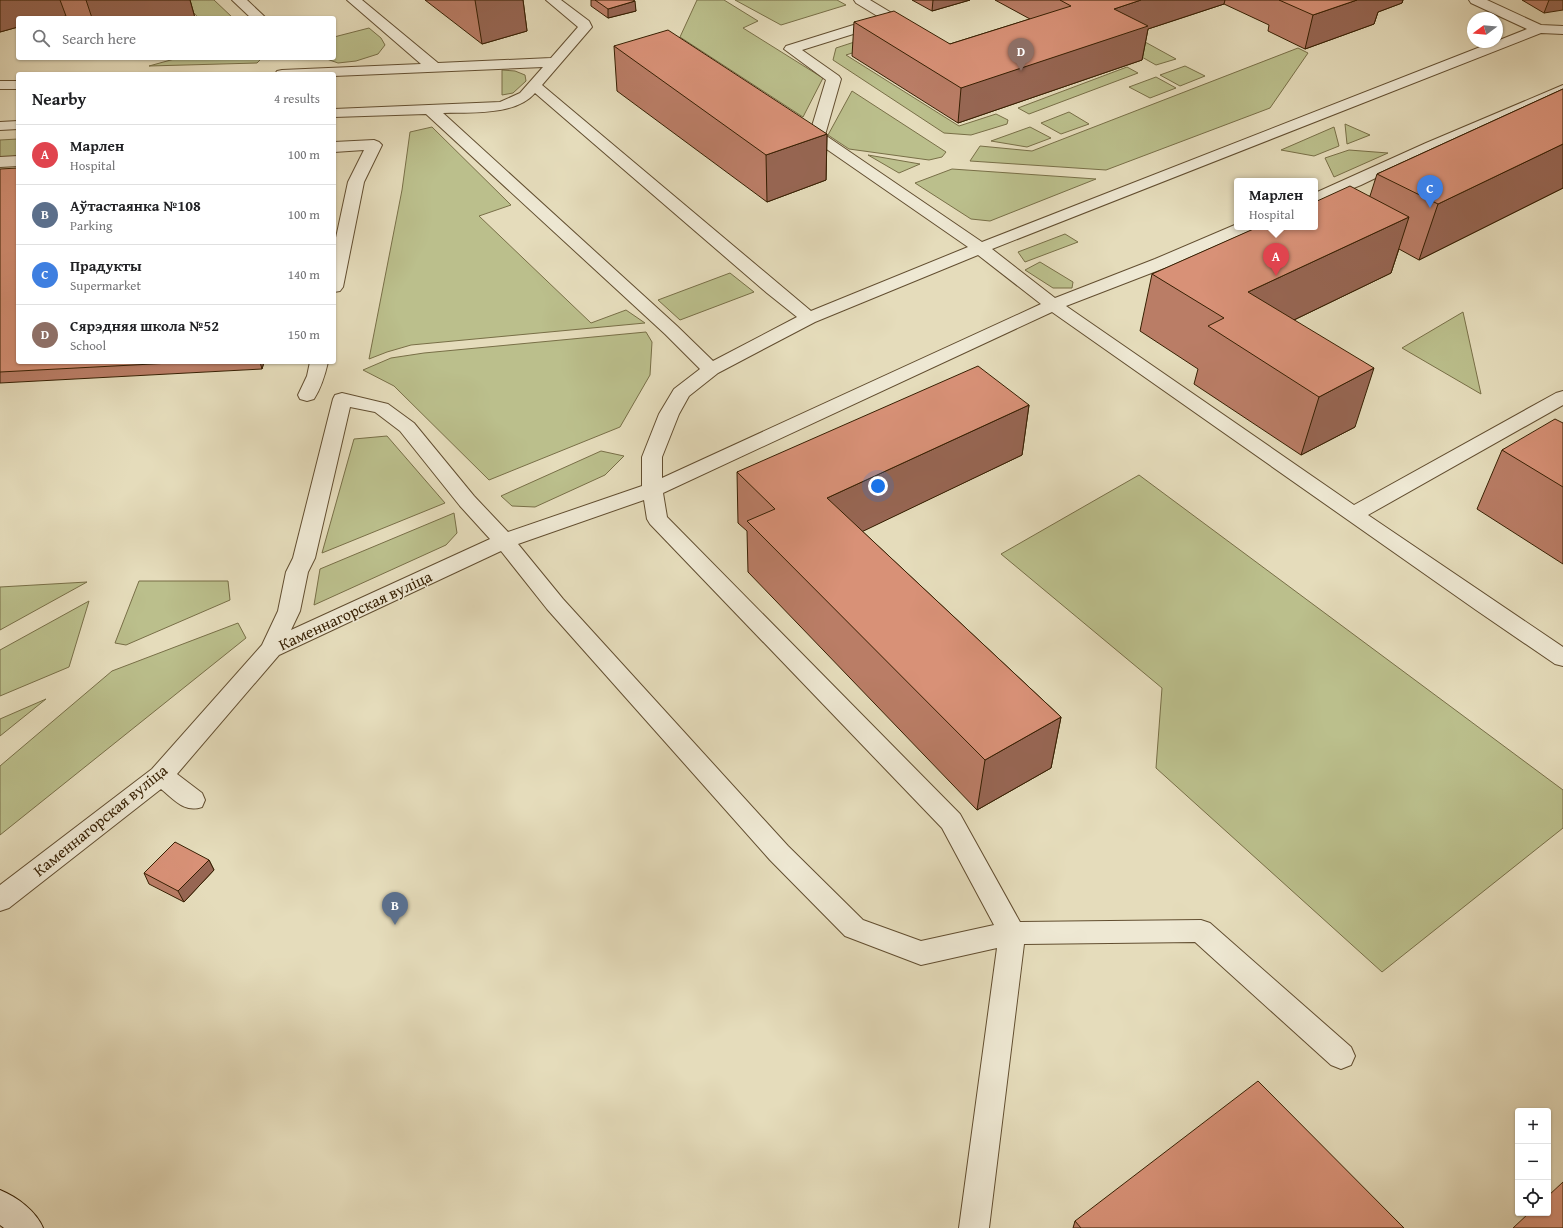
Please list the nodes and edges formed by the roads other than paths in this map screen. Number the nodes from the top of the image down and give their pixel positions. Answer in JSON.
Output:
{"nodes":[{"id":1,"x":239,"y":0,"type":"edge"},
{"id":2,"x":354,"y":0,"type":"edge"},
{"id":3,"x":553,"y":0,"type":"edge"},
{"id":4,"x":861,"y":0,"type":"edge"},
{"id":5,"x":1476,"y":0,"type":"edge"},
{"id":6,"x":257,"y":16,"type":"edge"},
{"id":7,"x":1539,"y":28,"type":"junction"},
{"id":8,"x":1563,"y":30,"type":"edge"},
{"id":9,"x":303,"y":60,"type":"edge"},
{"id":10,"x":554,"y":62,"type":"junction"},
{"id":11,"x":434,"y":67,"type":"junction"},
{"id":12,"x":316,"y":72,"type":"joint"},
{"id":13,"x":0,"y":85,"type":"edge"},
{"id":14,"x":16,"y":85,"type":"edge"},
{"id":15,"x":535,"y":86,"type":"junction"},
{"id":16,"x":1563,"y":89,"type":"edge"},
{"id":17,"x":430,"y":110,"type":"junction"},
{"id":18,"x":336,"y":113,"type":"edge"},
{"id":19,"x":16,"y":125,"type":"edge"},
{"id":20,"x":0,"y":126,"type":"edge"},
{"id":21,"x":336,"y":147,"type":"edge"},
{"id":22,"x":16,"y":161,"type":"edge"},
{"id":23,"x":0,"y":162,"type":"edge"},
{"id":24,"x":1318,"y":198,"type":"edge"},
{"id":25,"x":1238,"y":230,"type":"edge"},
{"id":26,"x":980,"y":248,"type":"junction"},
{"id":27,"x":336,"y":277,"type":"edge"},
{"id":28,"x":1054,"y":305,"type":"junction"},
{"id":29,"x":809,"y":318,"type":"junction"},
{"id":30,"x":318,"y":364,"type":"edge"},
{"id":31,"x":711,"y":369,"type":"junction"},
{"id":32,"x":307,"y":395,"type":"dead end"},
{"id":33,"x":1563,"y":397,"type":"edge"},
{"id":34,"x":652,"y":490,"type":"junction"},
{"id":35,"x":1354,"y":514,"type":"junction"},
{"id":36,"x":504,"y":541,"type":"junction"},
{"id":37,"x":271,"y":649,"type":"junction"},
{"id":38,"x":1563,"y":658,"type":"edge"},
{"id":39,"x":161,"y":776,"type":"junction"},
{"id":40,"x":192,"y":800,"type":"dead end"},
{"id":41,"x":0,"y":900,"type":"edge"},
{"id":42,"x":1012,"y":932,"type":"junction"},
{"id":43,"x":1341,"y":1056,"type":"dead end"},
{"id":44,"x":0,"y":1205,"type":"edge"},
{"id":45,"x":28,"y":1228,"type":"edge"},
{"id":46,"x":974,"y":1228,"type":"edge"}],
"edges":[{"from":1,"to":6,"type":"main road"},
{"from":2,"to":11,"type":"main road"},
{"from":3,"to":10,"type":"main road"},
{"from":4,"to":26,"type":"main road"},
{"from":5,"to":7,"type":"main road"},
{"from":7,"to":8,"type":"main road"},
{"from":7,"to":26,"type":"main road"},
{"from":9,"to":12,"type":"main road"},
{"from":10,"to":11,"type":"main road"},
{"from":10,"to":15,"type":"main road"},
{"from":11,"to":12,"type":"main road"},
{"from":13,"to":14,"type":"main road"},
{"from":15,"to":17,"type":"main road"},
{"from":15,"to":29,"type":"main road"},
{"from":16,"to":24,"type":"main road"},
{"from":17,"to":18,"type":"main road"},
{"from":17,"to":31,"type":"main road"},
{"from":19,"to":20,"type":"main road"},
{"from":21,"to":27,"type":"main road"},
{"from":22,"to":23,"type":"main road"},
{"from":25,"to":28,"type":"main road","name":"Каменнагорская вуліца"},
{"from":26,"to":28,"type":"main road"},
{"from":26,"to":29,"type":"main road"},
{"from":28,"to":34,"type":"main road","name":"Каменнагорская вуліца"},
{"from":28,"to":35,"type":"main road"},
{"from":29,"to":31,"type":"main road"},
{"from":30,"to":32,"type":"main road"},
{"from":31,"to":34,"type":"main road"},
{"from":33,"to":35,"type":"main road"},
{"from":34,"to":36,"type":"main road","name":"Каменнагорская вуліца"},
{"from":34,"to":42,"type":"main road"},
{"from":35,"to":38,"type":"main road"},
{"from":36,"to":37,"type":"main road","name":"Каменнагорская вуліца"},
{"from":36,"to":37,"type":"main road"},
{"from":36,"to":42,"type":"main road"},
{"from":37,"to":39,"type":"main road","name":"Каменнагорская вуліца"},
{"from":39,"to":40,"type":"main road"},
{"from":39,"to":41,"type":"main road","name":"Каменнагорская вуліца"},
{"from":42,"to":43,"type":"main road"},
{"from":42,"to":46,"type":"main road"},
{"from":44,"to":45,"type":"main road"}]}
